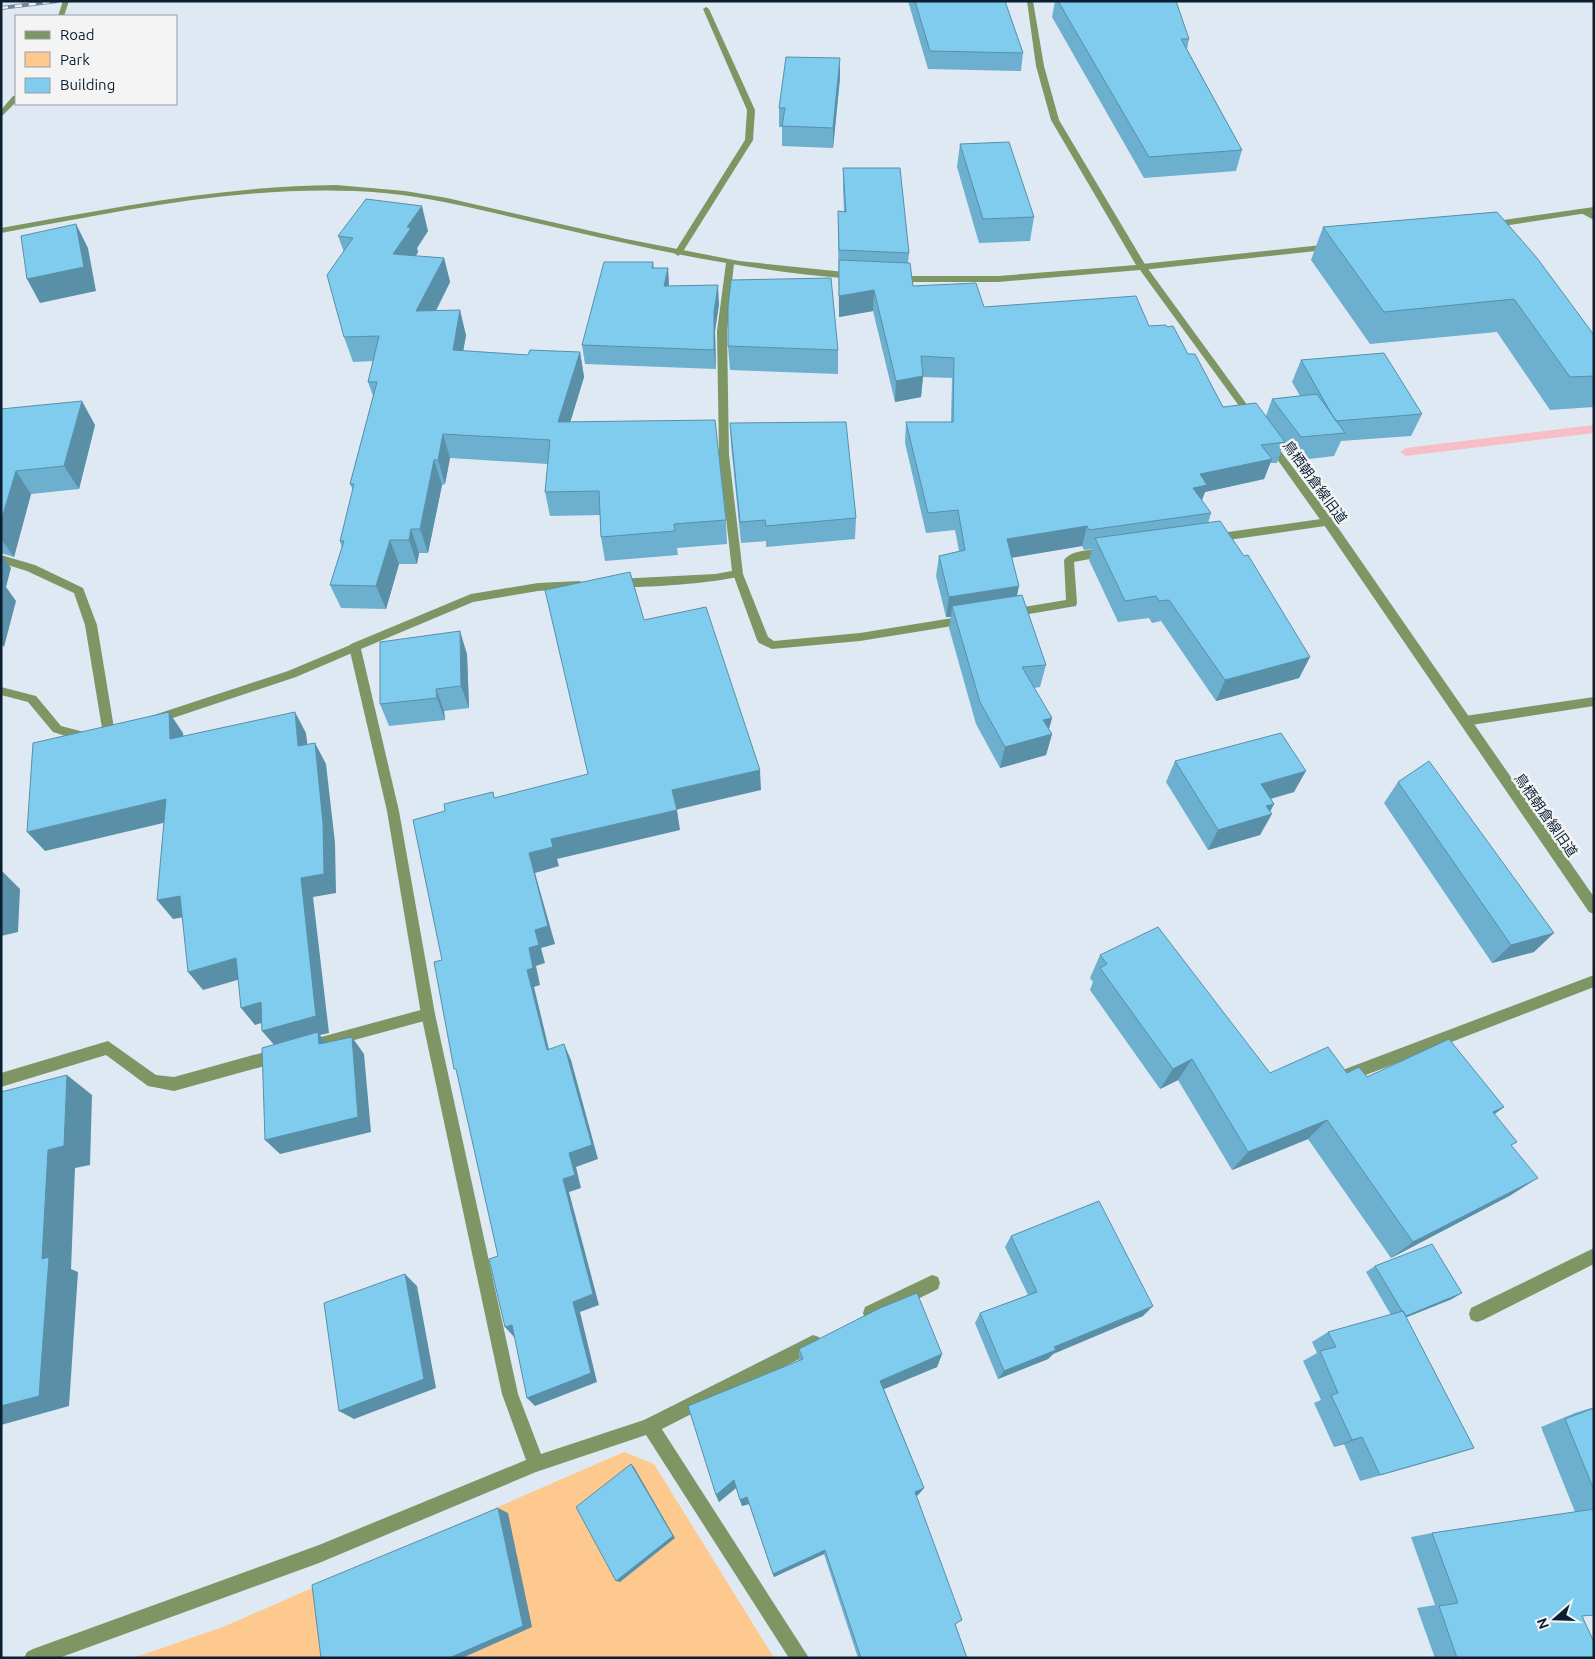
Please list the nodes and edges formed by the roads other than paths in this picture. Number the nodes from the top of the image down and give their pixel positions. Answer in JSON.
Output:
{"nodes":[{"id":1,"x":66,"y":1,"type":"edge"},
{"id":2,"x":1030,"y":1,"type":"edge"},
{"id":3,"x":706,"y":9,"type":"dead end"},
{"id":4,"x":60,"y":15,"type":"edge"},
{"id":5,"x":15,"y":99,"type":"edge"},
{"id":6,"x":1,"y":115,"type":"edge"},
{"id":7,"x":1589,"y":210,"type":"edge"},
{"id":8,"x":1594,"y":218,"type":"edge"},
{"id":9,"x":1480,"y":227,"type":"edge"},
{"id":10,"x":1,"y":231,"type":"edge"},
{"id":11,"x":1337,"y":247,"type":"edge"},
{"id":12,"x":678,"y":252,"type":"junction"},
{"id":13,"x":730,"y":263,"type":"junction"},
{"id":14,"x":1142,"y":267,"type":"junction"},
{"id":15,"x":860,"y":277,"type":"edge"},
{"id":16,"x":889,"y":278,"type":"edge"},
{"id":17,"x":1328,"y":522,"type":"junction"},
{"id":18,"x":1201,"y":539,"type":"edge"},
{"id":19,"x":1123,"y":550,"type":"edge"},
{"id":20,"x":1,"y":559,"type":"edge"},
{"id":21,"x":738,"y":574,"type":"junction"},
{"id":22,"x":1000,"y":615,"type":"edge"},
{"id":23,"x":981,"y":618,"type":"edge"},
{"id":24,"x":355,"y":647,"type":"junction"},
{"id":25,"x":1,"y":691,"type":"edge"},
{"id":26,"x":1594,"y":701,"type":"edge"},
{"id":27,"x":1465,"y":721,"type":"junction"},
{"id":28,"x":146,"y":722,"type":"edge"},
{"id":29,"x":1594,"y":908,"type":"edge"},
{"id":30,"x":1594,"y":981,"type":"edge"},
{"id":31,"x":428,"y":1014,"type":"junction"},
{"id":32,"x":1344,"y":1076,"type":"edge"},
{"id":33,"x":1,"y":1080,"type":"edge"},
{"id":34,"x":1594,"y":1256,"type":"edge"},
{"id":35,"x":932,"y":1283,"type":"dead end"},
{"id":36,"x":1477,"y":1314,"type":"dead end"},
{"id":37,"x":861,"y":1318,"type":"edge"},
{"id":38,"x":826,"y":1336,"type":"edge"},
{"id":39,"x":650,"y":1426,"type":"junction"},
{"id":40,"x":536,"y":1464,"type":"junction"},
{"id":41,"x":33,"y":1658,"type":"edge"},
{"id":42,"x":800,"y":1658,"type":"edge"}],
"edges":[{"from":1,"to":4,"type":"street"},
{"from":2,"to":14,"type":"street","name":"鳥栖朝倉線旧道"},
{"from":3,"to":12,"type":"street"},
{"from":5,"to":6,"type":"street"},
{"from":7,"to":8,"type":"street"},
{"from":7,"to":9,"type":"street"},
{"from":10,"to":12,"type":"street"},
{"from":11,"to":14,"type":"street"},
{"from":12,"to":13,"type":"street"},
{"from":13,"to":15,"type":"street"},
{"from":13,"to":21,"type":"street"},
{"from":14,"to":16,"type":"street"},
{"from":14,"to":17,"type":"street","name":"鳥栖朝倉線旧道"},
{"from":17,"to":18,"type":"street"},
{"from":17,"to":27,"type":"street","name":"鳥栖朝倉線旧道"},
{"from":19,"to":22,"type":"street"},
{"from":20,"to":25,"type":"street"},
{"from":21,"to":23,"type":"street"},
{"from":21,"to":24,"type":"street"},
{"from":24,"to":28,"type":"street"},
{"from":24,"to":31,"type":"street"},
{"from":26,"to":27,"type":"street"},
{"from":27,"to":29,"type":"street","name":"鳥栖朝倉線旧道"},
{"from":30,"to":32,"type":"street"},
{"from":31,"to":33,"type":"street"},
{"from":31,"to":40,"type":"street"},
{"from":34,"to":36,"type":"street"},
{"from":35,"to":37,"type":"street"},
{"from":38,"to":39,"type":"street"},
{"from":39,"to":40,"type":"street"},
{"from":39,"to":42,"type":"street"},
{"from":40,"to":41,"type":"street"}]}
